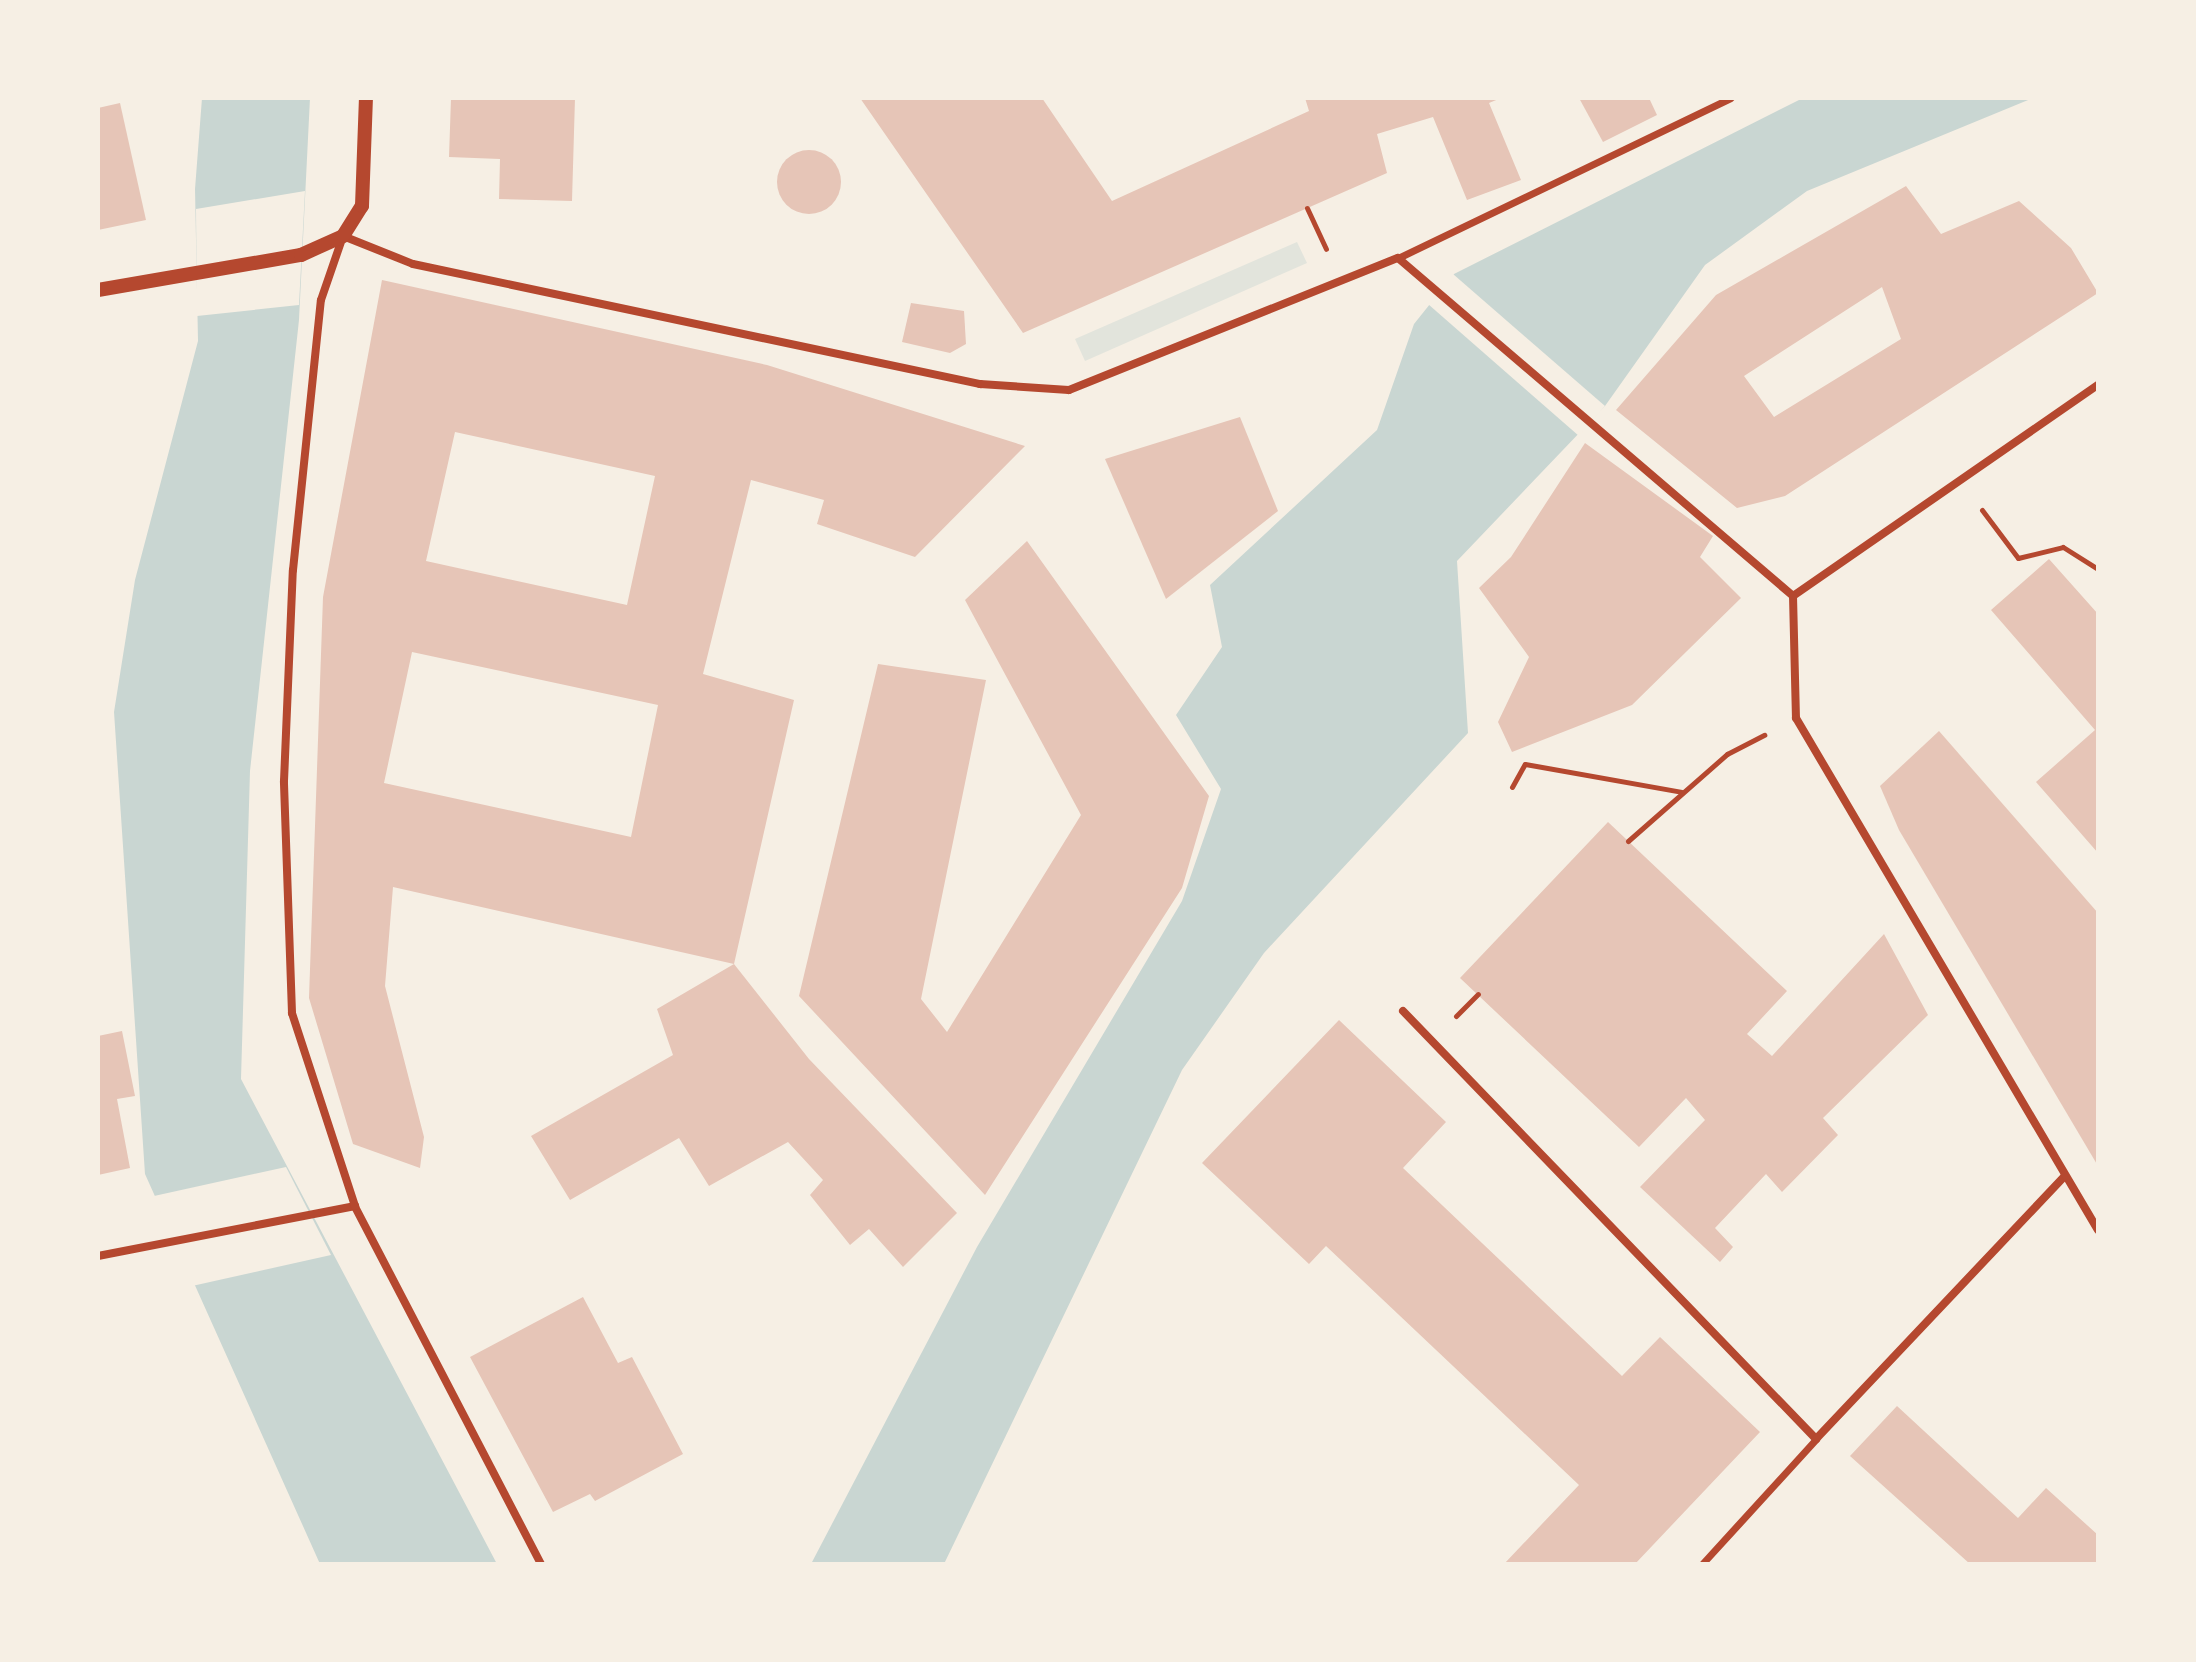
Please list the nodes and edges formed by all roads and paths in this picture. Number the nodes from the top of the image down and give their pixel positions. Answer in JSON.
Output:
{"nodes":[{"id":1,"x":366,"y":98,"type":"edge"},
{"id":2,"x":1730,"y":98,"type":"edge"},
{"id":3,"x":343,"y":236,"type":"junction"},
{"id":4,"x":1398,"y":258,"type":"junction"},
{"id":5,"x":98,"y":290,"type":"edge"},
{"id":6,"x":2098,"y":385,"type":"edge"},
{"id":7,"x":1959,"y":481,"type":"junction"},
{"id":8,"x":2098,"y":569,"type":"edge"},
{"id":9,"x":1793,"y":596,"type":"junction"},
{"id":10,"x":1727,"y":754,"type":"dead end"},
{"id":11,"x":1512,"y":787,"type":"dead end"},
{"id":12,"x":1683,"y":792,"type":"junction"},
{"id":13,"x":1628,"y":841,"type":"dead end"},
{"id":14,"x":1403,"y":1011,"type":"dead end"},
{"id":15,"x":2065,"y":1176,"type":"junction"},
{"id":16,"x":355,"y":1206,"type":"junction"},
{"id":17,"x":2098,"y":1230,"type":"edge"},
{"id":18,"x":98,"y":1256,"type":"edge"},
{"id":19,"x":1816,"y":1439,"type":"junction"},
{"id":20,"x":541,"y":1564,"type":"edge"},
{"id":21,"x":1702,"y":1564,"type":"edge"}],
"edges":[{"from":1,"to":3,"type":"street"},
{"from":2,"to":4,"type":"street"},
{"from":3,"to":4,"type":"street"},
{"from":3,"to":5,"type":"street"},
{"from":3,"to":16,"type":"street"},
{"from":4,"to":9,"type":"street"},
{"from":6,"to":7,"type":"street"},
{"from":7,"to":8,"type":"path"},
{"from":7,"to":9,"type":"street"},
{"from":9,"to":15,"type":"street"},
{"from":10,"to":12,"type":"path"},
{"from":11,"to":12,"type":"path"},
{"from":12,"to":13,"type":"path"},
{"from":14,"to":19,"type":"street"},
{"from":15,"to":17,"type":"street"},
{"from":15,"to":19,"type":"street"},
{"from":16,"to":18,"type":"street"},
{"from":16,"to":20,"type":"street"},
{"from":19,"to":21,"type":"street"}]}
